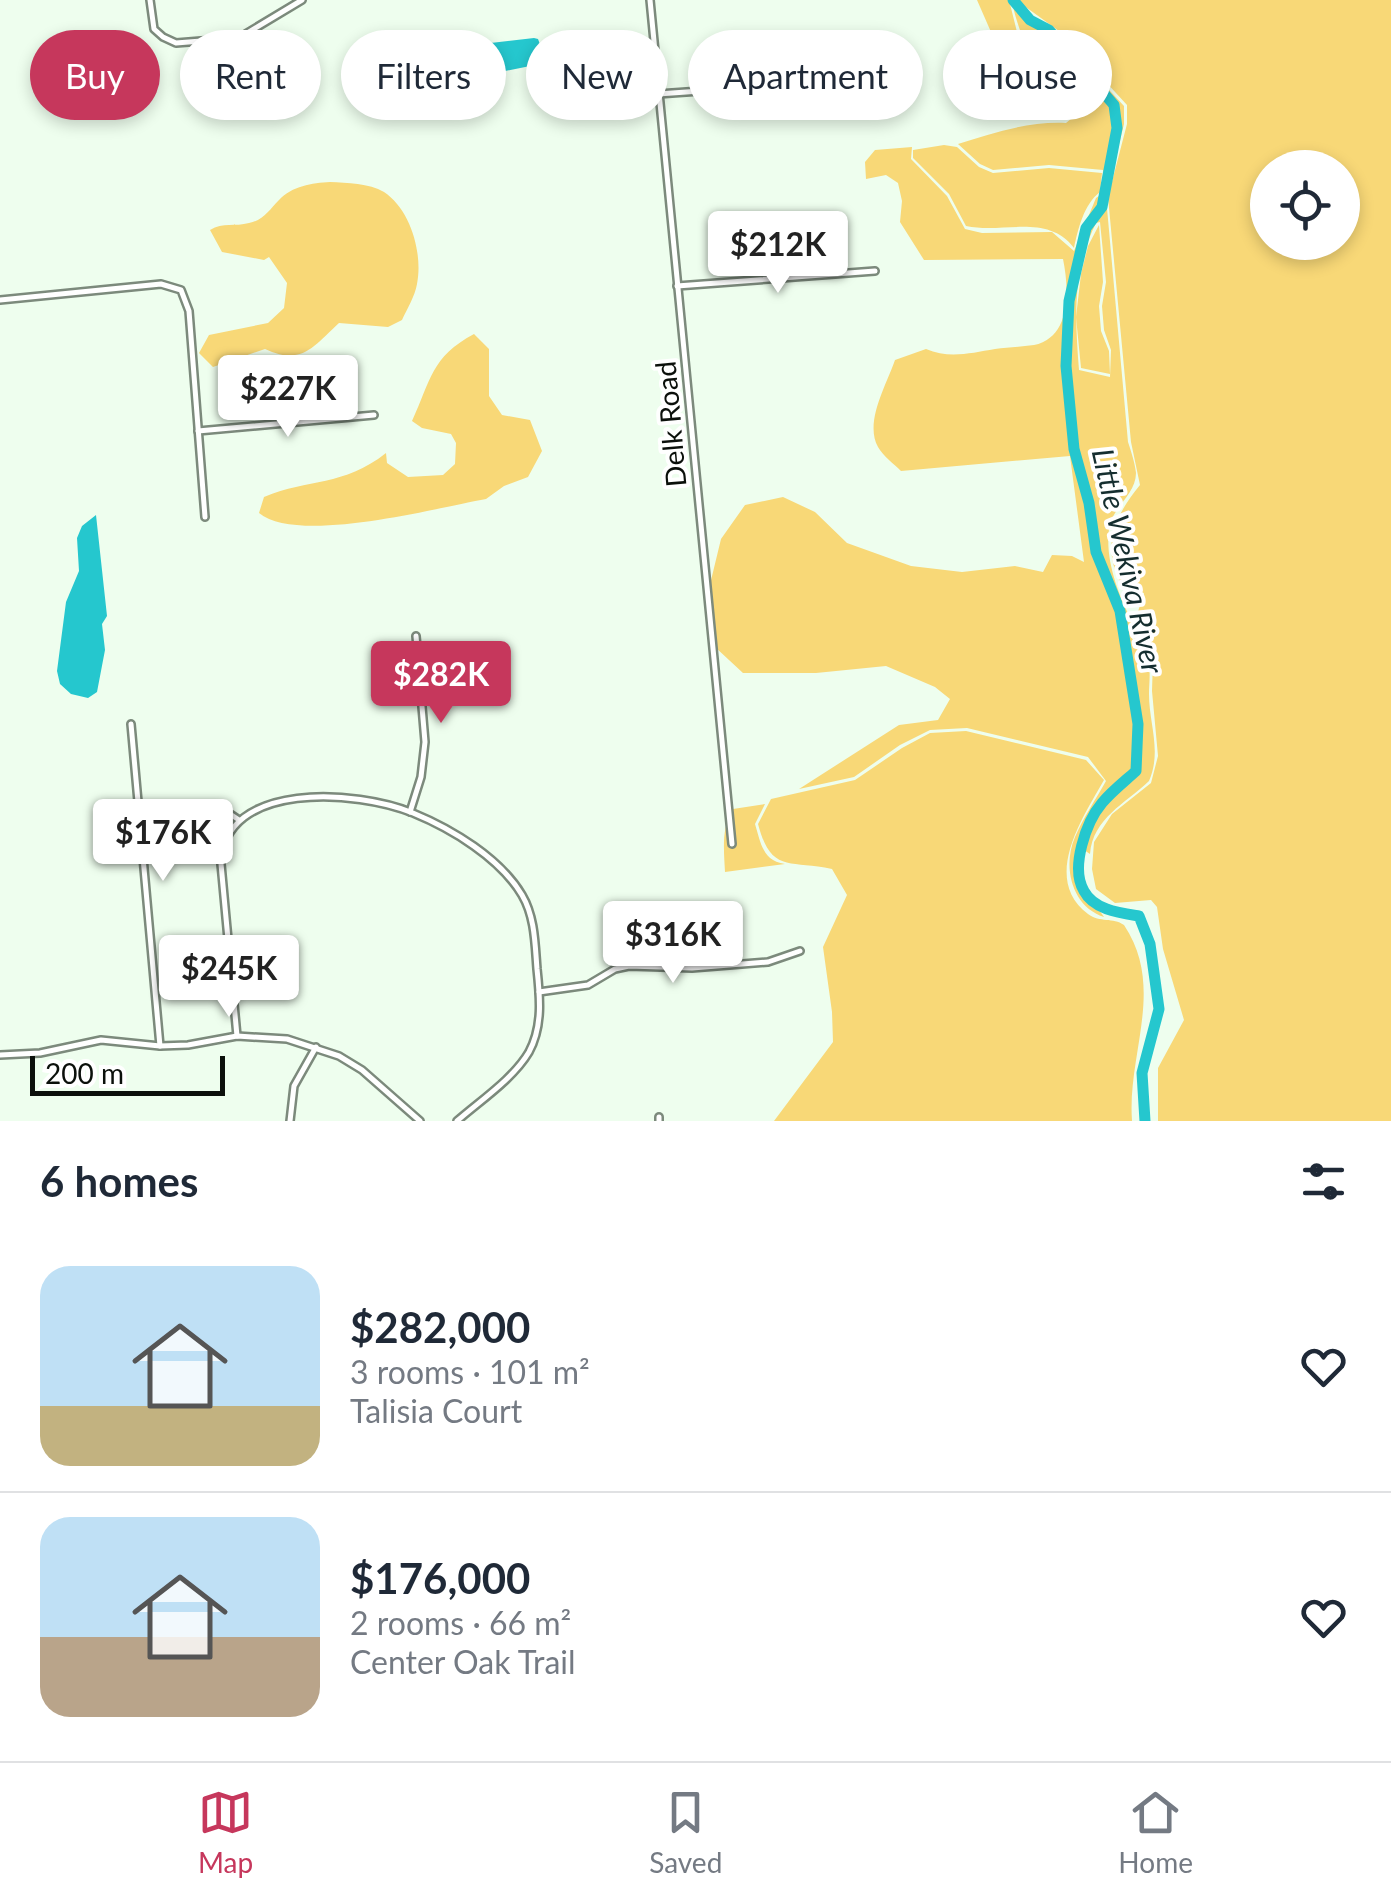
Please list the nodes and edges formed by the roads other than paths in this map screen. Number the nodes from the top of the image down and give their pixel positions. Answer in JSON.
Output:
{"nodes":[{"id":1,"x":150,"y":0,"type":"edge"},
{"id":2,"x":302,"y":0,"type":"edge"},
{"id":3,"x":650,"y":0,"type":"edge"},
{"id":4,"x":653,"y":30,"type":"edge"},
{"id":5,"x":661,"y":120,"type":"edge"},
{"id":6,"x":875,"y":271,"type":"dead end"},
{"id":7,"x":677,"y":286,"type":"junction"},
{"id":8,"x":0,"y":300,"type":"edge"},
{"id":9,"x":374,"y":415,"type":"dead end"},
{"id":10,"x":198,"y":431,"type":"junction"},
{"id":11,"x":205,"y":517,"type":"dead end"},
{"id":12,"x":416,"y":636,"type":"dead end"},
{"id":13,"x":131,"y":724,"type":"dead end"},
{"id":14,"x":410,"y":812,"type":"junction"},
{"id":15,"x":238,"y":820,"type":"junction"},
{"id":16,"x":225,"y":839,"type":"junction"},
{"id":17,"x":732,"y":844,"type":"dead end"},
{"id":18,"x":800,"y":951,"type":"dead end"},
{"id":19,"x":540,"y":992,"type":"junction"},
{"id":20,"x":237,"y":1036,"type":"junction"},
{"id":21,"x":160,"y":1046,"type":"junction"},
{"id":22,"x":316,"y":1048,"type":"junction"},
{"id":23,"x":0,"y":1055,"type":"edge"},
{"id":24,"x":290,"y":1121,"type":"edge"},
{"id":25,"x":420,"y":1121,"type":"edge"},
{"id":26,"x":458,"y":1121,"type":"edge"}],
"edges":[{"from":1,"to":2,"type":"street"},
{"from":3,"to":4,"type":"street","name":"Delk Road"},
{"from":5,"to":7,"type":"street","name":"Delk Road"},
{"from":6,"to":7,"type":"street"},
{"from":7,"to":17,"type":"street","name":"Delk Road"},
{"from":8,"to":10,"type":"street"},
{"from":9,"to":10,"type":"street"},
{"from":10,"to":11,"type":"street"},
{"from":12,"to":14,"type":"street"},
{"from":13,"to":21,"type":"street"},
{"from":14,"to":15,"type":"street"},
{"from":14,"to":19,"type":"street"},
{"from":15,"to":16,"type":"street"},
{"from":15,"to":16,"type":"street"},
{"from":16,"to":20,"type":"street"},
{"from":18,"to":19,"type":"street"},
{"from":19,"to":26,"type":"street"},
{"from":20,"to":21,"type":"street"},
{"from":20,"to":22,"type":"street"},
{"from":21,"to":23,"type":"street"},
{"from":22,"to":24,"type":"street"},
{"from":22,"to":25,"type":"street"}]}
